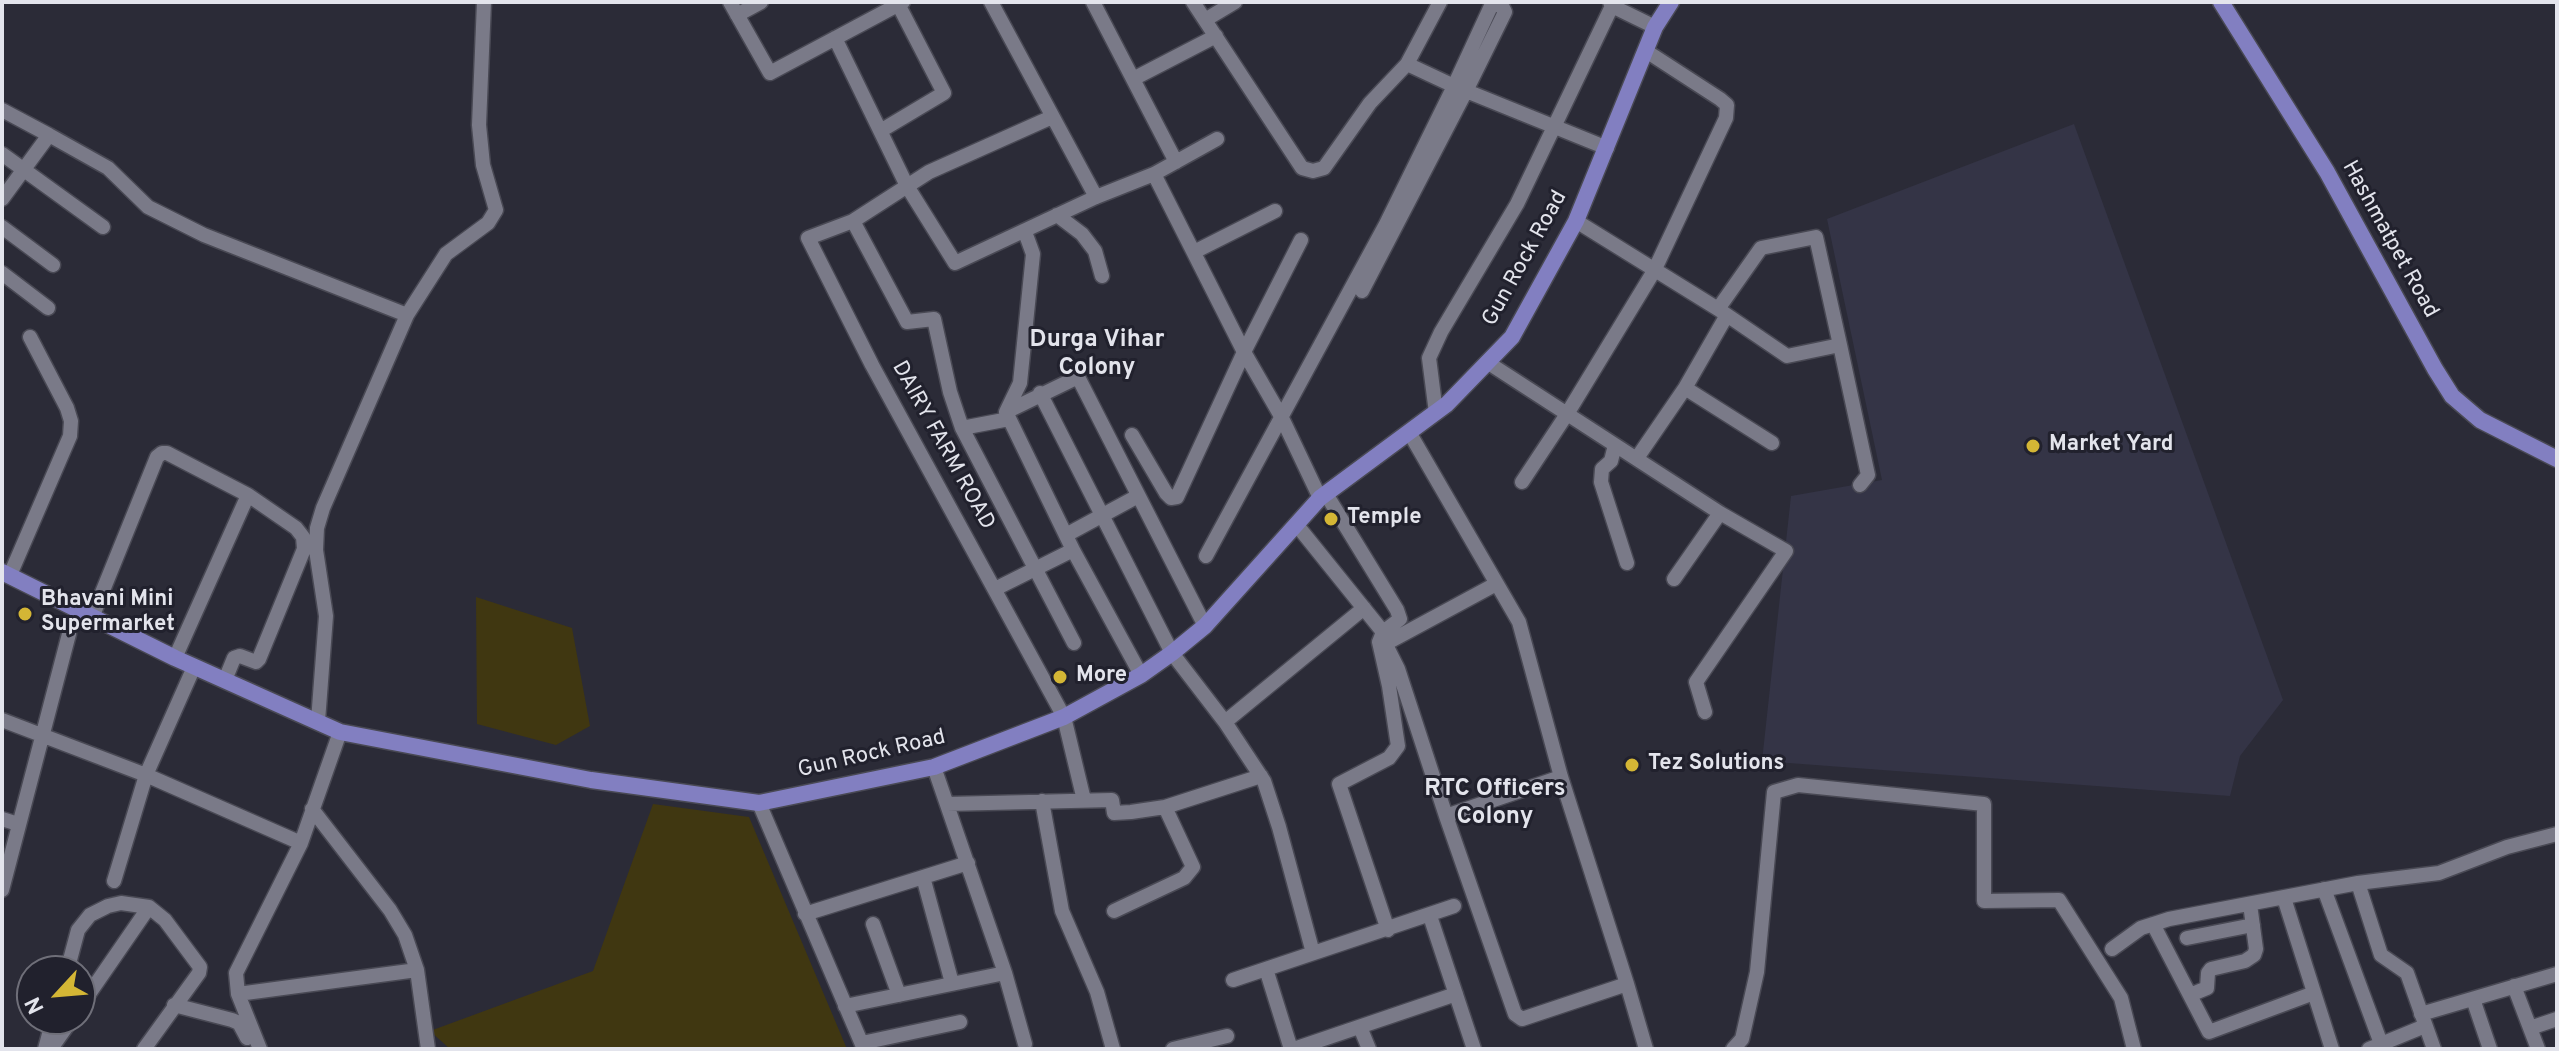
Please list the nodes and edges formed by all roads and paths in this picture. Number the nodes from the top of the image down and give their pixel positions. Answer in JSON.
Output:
{"nodes":[{"id":1,"x":484,"y":2,"type":"edge"},
{"id":2,"x":761,"y":2,"type":"edge"},
{"id":3,"x":991,"y":2,"type":"edge"},
{"id":4,"x":1093,"y":2,"type":"edge"},
{"id":5,"x":1193,"y":2,"type":"edge"},
{"id":6,"x":1235,"y":2,"type":"edge"},
{"id":7,"x":1440,"y":2,"type":"edge"},
{"id":8,"x":1493,"y":2,"type":"edge"},
{"id":9,"x":1671,"y":2,"type":"edge"},
{"id":10,"x":2221,"y":2,"type":"edge"},
{"id":11,"x":900,"y":3,"type":"edge"},
{"id":12,"x":1611,"y":4,"type":"edge"},
{"id":13,"x":734,"y":8,"type":"edge"},
{"id":14,"x":1205,"y":20,"type":"junction"},
{"id":15,"x":1655,"y":27,"type":"junction"},
{"id":16,"x":1216,"y":36,"type":"junction"},
{"id":17,"x":835,"y":38,"type":"junction"},
{"id":18,"x":1646,"y":51,"type":"junction"},
{"id":19,"x":1407,"y":64,"type":"junction"},
{"id":20,"x":1133,"y":79,"type":"junction"},
{"id":21,"x":1460,"y":88,"type":"junction"},
{"id":22,"x":2,"y":110,"type":"edge"},
{"id":23,"x":1052,"y":117,"type":"junction"},
{"id":24,"x":1556,"y":126,"type":"junction"},
{"id":25,"x":882,"y":130,"type":"junction"},
{"id":26,"x":49,"y":135,"type":"junction"},
{"id":27,"x":1217,"y":139,"type":"dead end"},
{"id":28,"x":1607,"y":148,"type":"junction"},
{"id":29,"x":2,"y":154,"type":"edge"},
{"id":30,"x":1176,"y":162,"type":"junction"},
{"id":31,"x":24,"y":171,"type":"junction"},
{"id":32,"x":1154,"y":174,"type":"junction"},
{"id":33,"x":907,"y":186,"type":"junction"},
{"id":34,"x":4,"y":194,"type":"edge"},
{"id":35,"x":1096,"y":197,"type":"junction"},
{"id":36,"x":1275,"y":211,"type":"dead end"},
{"id":37,"x":1057,"y":215,"type":"junction"},
{"id":38,"x":853,"y":221,"type":"junction"},
{"id":39,"x":1576,"y":221,"type":"junction"},
{"id":40,"x":2,"y":227,"type":"edge"},
{"id":41,"x":103,"y":227,"type":"dead end"},
{"id":42,"x":1025,"y":232,"type":"junction"},
{"id":43,"x":1301,"y":240,"type":"dead end"},
{"id":44,"x":1194,"y":252,"type":"junction"},
{"id":45,"x":53,"y":265,"type":"dead end"},
{"id":46,"x":1654,"y":271,"type":"junction"},
{"id":47,"x":2,"y":273,"type":"edge"},
{"id":48,"x":1102,"y":276,"type":"dead end"},
{"id":49,"x":1362,"y":291,"type":"dead end"},
{"id":50,"x":48,"y":308,"type":"dead end"},
{"id":51,"x":1722,"y":312,"type":"junction"},
{"id":52,"x":407,"y":315,"type":"junction"},
{"id":53,"x":30,"y":337,"type":"dead end"},
{"id":54,"x":1840,"y":345,"type":"junction"},
{"id":55,"x":1244,"y":352,"type":"junction"},
{"id":56,"x":1487,"y":362,"type":"junction"},
{"id":57,"x":1685,"y":388,"type":"junction"},
{"id":58,"x":1040,"y":393,"type":"junction"},
{"id":59,"x":1436,"y":413,"type":"junction"},
{"id":60,"x":1567,"y":414,"type":"junction"},
{"id":61,"x":1008,"y":416,"type":"junction"},
{"id":62,"x":1282,"y":418,"type":"junction"},
{"id":63,"x":962,"y":428,"type":"junction"},
{"id":64,"x":1409,"y":432,"type":"junction"},
{"id":65,"x":1132,"y":435,"type":"dead end"},
{"id":66,"x":1772,"y":443,"type":"dead end"},
{"id":67,"x":1615,"y":445,"type":"junction"},
{"id":68,"x":1637,"y":458,"type":"junction"},
{"id":69,"x":2557,"y":459,"type":"edge"},
{"id":70,"x":1159,"y":479,"type":"junction"},
{"id":71,"x":1522,"y":482,"type":"dead end"},
{"id":72,"x":1860,"y":485,"type":"dead end"},
{"id":73,"x":1137,"y":493,"type":"junction"},
{"id":74,"x":248,"y":495,"type":"junction"},
{"id":75,"x":1323,"y":496,"type":"junction"},
{"id":76,"x":1720,"y":513,"type":"junction"},
{"id":77,"x":1102,"y":516,"type":"junction"},
{"id":78,"x":1296,"y":524,"type":"junction"},
{"id":79,"x":1066,"y":535,"type":"junction"},
{"id":80,"x":1073,"y":550,"type":"junction"},
{"id":81,"x":1206,"y":556,"type":"dead end"},
{"id":82,"x":1627,"y":563,"type":"dead end"},
{"id":83,"x":1037,"y":569,"type":"junction"},
{"id":84,"x":6,"y":573,"type":"edge"},
{"id":85,"x":1674,"y":579,"type":"dead end"},
{"id":86,"x":1496,"y":584,"type":"junction"},
{"id":87,"x":995,"y":589,"type":"junction"},
{"id":88,"x":1364,"y":608,"type":"junction"},
{"id":89,"x":93,"y":615,"type":"junction"},
{"id":90,"x":1205,"y":626,"type":"junction"},
{"id":91,"x":69,"y":634,"type":"dead end"},
{"id":92,"x":1381,"y":640,"type":"junction"},
{"id":93,"x":1074,"y":643,"type":"dead end"},
{"id":94,"x":1172,"y":653,"type":"junction"},
{"id":95,"x":175,"y":658,"type":"junction"},
{"id":96,"x":194,"y":667,"type":"junction"},
{"id":97,"x":1141,"y":675,"type":"junction"},
{"id":98,"x":225,"y":680,"type":"junction"},
{"id":99,"x":1705,"y":712,"type":"dead end"},
{"id":100,"x":1064,"y":717,"type":"junction"},
{"id":101,"x":2,"y":720,"type":"edge"},
{"id":102,"x":318,"y":721,"type":"junction"},
{"id":103,"x":1225,"y":722,"type":"junction"},
{"id":104,"x":340,"y":732,"type":"junction"},
{"id":105,"x":41,"y":734,"type":"junction"},
{"id":106,"x":934,"y":767,"type":"junction"},
{"id":107,"x":146,"y":775,"type":"junction"},
{"id":108,"x":1261,"y":776,"type":"junction"},
{"id":109,"x":1561,"y":777,"type":"junction"},
{"id":110,"x":1084,"y":800,"type":"junction"},
{"id":111,"x":1042,"y":801,"type":"junction"},
{"id":112,"x":759,"y":803,"type":"junction"},
{"id":113,"x":947,"y":804,"type":"junction"},
{"id":114,"x":1165,"y":807,"type":"junction"},
{"id":115,"x":312,"y":809,"type":"junction"},
{"id":116,"x":1446,"y":816,"type":"junction"},
{"id":117,"x":2,"y":819,"type":"edge"},
{"id":118,"x":18,"y":824,"type":"junction"},
{"id":119,"x":2557,"y":834,"type":"edge"},
{"id":120,"x":301,"y":843,"type":"junction"},
{"id":121,"x":968,"y":863,"type":"junction"},
{"id":122,"x":923,"y":877,"type":"junction"},
{"id":123,"x":114,"y":881,"type":"dead end"},
{"id":124,"x":2358,"y":883,"type":"junction"},
{"id":125,"x":2324,"y":889,"type":"junction"},
{"id":126,"x":2,"y":890,"type":"edge"},
{"id":127,"x":2284,"y":898,"type":"junction"},
{"id":128,"x":2250,"y":904,"type":"junction"},
{"id":129,"x":1454,"y":906,"type":"dead end"},
{"id":130,"x":149,"y":907,"type":"junction"},
{"id":131,"x":1114,"y":911,"type":"dead end"},
{"id":132,"x":805,"y":914,"type":"junction"},
{"id":133,"x":1430,"y":916,"type":"junction"},
{"id":134,"x":873,"y":924,"type":"dead end"},
{"id":135,"x":2153,"y":924,"type":"junction"},
{"id":136,"x":2253,"y":925,"type":"junction"},
{"id":137,"x":1388,"y":930,"type":"junction"},
{"id":138,"x":2187,"y":938,"type":"dead end"},
{"id":139,"x":2112,"y":949,"type":"dead end"},
{"id":140,"x":1313,"y":953,"type":"junction"},
{"id":141,"x":71,"y":955,"type":"edge"},
{"id":142,"x":1266,"y":969,"type":"junction"},
{"id":143,"x":417,"y":970,"type":"junction"},
{"id":144,"x":1005,"y":973,"type":"junction"},
{"id":145,"x":2557,"y":974,"type":"edge"},
{"id":146,"x":1233,"y":980,"type":"dead end"},
{"id":147,"x":952,"y":983,"type":"junction"},
{"id":148,"x":96,"y":984,"type":"edge"},
{"id":149,"x":1627,"y":984,"type":"junction"},
{"id":150,"x":2514,"y":986,"type":"junction"},
{"id":151,"x":2314,"y":993,"type":"junction"},
{"id":152,"x":238,"y":994,"type":"junction"},
{"id":153,"x":1456,"y":994,"type":"junction"},
{"id":154,"x":899,"y":995,"type":"junction"},
{"id":155,"x":2190,"y":995,"type":"junction"},
{"id":156,"x":2473,"y":999,"type":"junction"},
{"id":157,"x":174,"y":1005,"type":"junction"},
{"id":158,"x":845,"y":1006,"type":"junction"},
{"id":159,"x":2557,"y":1019,"type":"edge"},
{"id":160,"x":2423,"y":1020,"type":"junction"},
{"id":161,"x":960,"y":1022,"type":"dead end"},
{"id":162,"x":1360,"y":1027,"type":"junction"},
{"id":163,"x":2530,"y":1028,"type":"junction"},
{"id":164,"x":1227,"y":1036,"type":"dead end"},
{"id":165,"x":1025,"y":1044,"type":"dead end"},
{"id":166,"x":863,"y":1046,"type":"edge"},
{"id":167,"x":2377,"y":1047,"type":"edge"},
{"id":168,"x":144,"y":1049,"type":"edge"},
{"id":169,"x":253,"y":1049,"type":"edge"},
{"id":170,"x":260,"y":1049,"type":"edge"},
{"id":171,"x":428,"y":1049,"type":"edge"},
{"id":172,"x":1113,"y":1049,"type":"edge"},
{"id":173,"x":1173,"y":1049,"type":"edge"},
{"id":174,"x":1293,"y":1049,"type":"edge"},
{"id":175,"x":1369,"y":1049,"type":"edge"},
{"id":176,"x":1474,"y":1049,"type":"edge"},
{"id":177,"x":1646,"y":1049,"type":"edge"},
{"id":178,"x":1733,"y":1049,"type":"edge"},
{"id":179,"x":2134,"y":1049,"type":"edge"},
{"id":180,"x":2332,"y":1049,"type":"edge"},
{"id":181,"x":2434,"y":1049,"type":"edge"},
{"id":182,"x":2490,"y":1049,"type":"edge"},
{"id":183,"x":2538,"y":1049,"type":"edge"}],
"edges":[{"from":1,"to":52,"type":"street"},
{"from":2,"to":13,"type":"street"},
{"from":3,"to":23,"type":"street"},
{"from":4,"to":20,"type":"street"},
{"from":5,"to":14,"type":"street"},
{"from":6,"to":14,"type":"street"},
{"from":7,"to":19,"type":"street"},
{"from":8,"to":21,"type":"street"},
{"from":9,"to":15,"type":"main road","name":"Gun Rock Road"},
{"from":10,"to":69,"type":"main road","name":"Hashmatpet Road"},
{"from":11,"to":17,"type":"street"},
{"from":11,"to":25,"type":"street"},
{"from":12,"to":15,"type":"street"},
{"from":12,"to":24,"type":"street"},
{"from":13,"to":17,"type":"street"},
{"from":14,"to":16,"type":"street"},
{"from":15,"to":18,"type":"main road","name":"Gun Rock Road"},
{"from":16,"to":19,"type":"street"},
{"from":16,"to":20,"type":"street"},
{"from":17,"to":25,"type":"street"},
{"from":18,"to":28,"type":"main road","name":"Gun Rock Road"},
{"from":18,"to":46,"type":"street"},
{"from":19,"to":21,"type":"street"},
{"from":20,"to":30,"type":"street"},
{"from":21,"to":24,"type":"street"},
{"from":21,"to":49,"type":"street"},
{"from":21,"to":62,"type":"street"},
{"from":22,"to":26,"type":"street"},
{"from":23,"to":33,"type":"street"},
{"from":23,"to":35,"type":"street"},
{"from":24,"to":28,"type":"street"},
{"from":24,"to":59,"type":"street"},
{"from":25,"to":33,"type":"street"},
{"from":26,"to":31,"type":"street"},
{"from":26,"to":52,"type":"street"},
{"from":27,"to":30,"type":"street"},
{"from":28,"to":39,"type":"main road","name":"Gun Rock Road"},
{"from":29,"to":31,"type":"street"},
{"from":30,"to":32,"type":"street"},
{"from":31,"to":34,"type":"street"},
{"from":31,"to":41,"type":"street"},
{"from":32,"to":35,"type":"street"},
{"from":32,"to":44,"type":"street"},
{"from":33,"to":38,"type":"street"},
{"from":33,"to":42,"type":"street"},
{"from":35,"to":37,"type":"street"},
{"from":36,"to":44,"type":"street"},
{"from":37,"to":42,"type":"street"},
{"from":37,"to":48,"type":"street"},
{"from":38,"to":63,"type":"street"},
{"from":38,"to":87,"type":"street","name":"DAIRY FARM ROAD"},
{"from":39,"to":46,"type":"street"},
{"from":39,"to":56,"type":"main road","name":"Gun Rock Road"},
{"from":40,"to":45,"type":"street"},
{"from":42,"to":61,"type":"street"},
{"from":43,"to":55,"type":"street"},
{"from":44,"to":55,"type":"street"},
{"from":46,"to":51,"type":"street"},
{"from":46,"to":60,"type":"street"},
{"from":47,"to":50,"type":"street"},
{"from":51,"to":54,"type":"street"},
{"from":51,"to":54,"type":"street"},
{"from":51,"to":57,"type":"street"},
{"from":52,"to":102,"type":"street"},
{"from":53,"to":84,"type":"street"},
{"from":54,"to":72,"type":"street"},
{"from":55,"to":62,"type":"street"},
{"from":55,"to":70,"type":"street"},
{"from":56,"to":59,"type":"main road","name":"Gun Rock Road"},
{"from":56,"to":60,"type":"street"},
{"from":57,"to":66,"type":"street"},
{"from":57,"to":68,"type":"street"},
{"from":58,"to":61,"type":"street"},
{"from":58,"to":73,"type":"street"},
{"from":58,"to":77,"type":"street"},
{"from":59,"to":64,"type":"main road","name":"Gun Rock Road"},
{"from":60,"to":67,"type":"street"},
{"from":60,"to":71,"type":"street"},
{"from":61,"to":63,"type":"street"},
{"from":61,"to":79,"type":"street"},
{"from":62,"to":75,"type":"street"},
{"from":62,"to":81,"type":"street"},
{"from":63,"to":83,"type":"street"},
{"from":64,"to":75,"type":"main road","name":"Gun Rock Road"},
{"from":64,"to":86,"type":"street"},
{"from":65,"to":70,"type":"street"},
{"from":67,"to":68,"type":"street"},
{"from":67,"to":82,"type":"street"},
{"from":68,"to":76,"type":"street"},
{"from":70,"to":73,"type":"street"},
{"from":73,"to":77,"type":"street"},
{"from":73,"to":90,"type":"street"},
{"from":74,"to":89,"type":"street"},
{"from":74,"to":95,"type":"street"},
{"from":74,"to":98,"type":"street"},
{"from":75,"to":78,"type":"main road","name":"Gun Rock Road"},
{"from":75,"to":92,"type":"street"},
{"from":76,"to":85,"type":"street"},
{"from":76,"to":99,"type":"street"},
{"from":77,"to":79,"type":"street"},
{"from":77,"to":94,"type":"street"},
{"from":78,"to":88,"type":"street"},
{"from":78,"to":90,"type":"main road","name":"Gun Rock Road"},
{"from":79,"to":80,"type":"street"},
{"from":80,"to":83,"type":"street"},
{"from":80,"to":97,"type":"street"},
{"from":83,"to":87,"type":"street"},
{"from":83,"to":93,"type":"street"},
{"from":84,"to":89,"type":"main road","name":"Gun Rock Road"},
{"from":86,"to":92,"type":"street"},
{"from":86,"to":109,"type":"street"},
{"from":87,"to":100,"type":"street","name":"DAIRY FARM ROAD"},
{"from":88,"to":92,"type":"street"},
{"from":88,"to":103,"type":"street"},
{"from":89,"to":95,"type":"main road","name":"Gun Rock Road"},
{"from":90,"to":94,"type":"main road","name":"Gun Rock Road"},
{"from":91,"to":105,"type":"street"},
{"from":92,"to":116,"type":"street"},
{"from":92,"to":137,"type":"street"},
{"from":94,"to":97,"type":"main road","name":"Gun Rock Road"},
{"from":94,"to":103,"type":"street"},
{"from":95,"to":96,"type":"main road","name":"Gun Rock Road"},
{"from":96,"to":98,"type":"main road","name":"Gun Rock Road"},
{"from":96,"to":107,"type":"street"},
{"from":97,"to":100,"type":"main road","name":"Gun Rock Road"},
{"from":98,"to":102,"type":"main road","name":"Gun Rock Road"},
{"from":100,"to":106,"type":"main road","name":"Gun Rock Road"},
{"from":100,"to":110,"type":"street","name":"DAIRY FARM ROAD"},
{"from":101,"to":105,"type":"street"},
{"from":102,"to":104,"type":"main road","name":"Gun Rock Road"},
{"from":103,"to":108,"type":"street"},
{"from":104,"to":112,"type":"main road","name":"Gun Rock Road"},
{"from":104,"to":115,"type":"street"},
{"from":105,"to":107,"type":"street"},
{"from":105,"to":118,"type":"street"},
{"from":106,"to":112,"type":"main road","name":"Gun Rock Road"},
{"from":106,"to":113,"type":"street"},
{"from":107,"to":120,"type":"street"},
{"from":107,"to":123,"type":"street"},
{"from":108,"to":114,"type":"street"},
{"from":108,"to":140,"type":"street"},
{"from":109,"to":116,"type":"street"},
{"from":109,"to":149,"type":"street"},
{"from":110,"to":111,"type":"street"},
{"from":110,"to":114,"type":"street"},
{"from":111,"to":113,"type":"street"},
{"from":111,"to":172,"type":"street"},
{"from":112,"to":132,"type":"street"},
{"from":113,"to":121,"type":"street"},
{"from":114,"to":131,"type":"street"},
{"from":115,"to":120,"type":"street"},
{"from":115,"to":143,"type":"street"},
{"from":116,"to":149,"type":"street"},
{"from":117,"to":118,"type":"street"},
{"from":118,"to":126,"type":"street"},
{"from":119,"to":124,"type":"street"},
{"from":120,"to":152,"type":"street"},
{"from":121,"to":122,"type":"street"},
{"from":121,"to":144,"type":"street"},
{"from":122,"to":132,"type":"street"},
{"from":122,"to":147,"type":"street"},
{"from":124,"to":125,"type":"street"},
{"from":124,"to":160,"type":"street"},
{"from":125,"to":127,"type":"street"},
{"from":125,"to":167,"type":"street"},
{"from":127,"to":128,"type":"street"},
{"from":127,"to":151,"type":"street"},
{"from":128,"to":135,"type":"street"},
{"from":128,"to":136,"type":"street"},
{"from":129,"to":133,"type":"street"},
{"from":130,"to":141,"type":"street"},
{"from":130,"to":148,"type":"street"},
{"from":130,"to":157,"type":"street"},
{"from":132,"to":158,"type":"street"},
{"from":133,"to":137,"type":"street"},
{"from":133,"to":153,"type":"street"},
{"from":134,"to":154,"type":"street"},
{"from":135,"to":139,"type":"street"},
{"from":135,"to":155,"type":"street"},
{"from":136,"to":138,"type":"street"},
{"from":136,"to":155,"type":"street"},
{"from":137,"to":140,"type":"street"},
{"from":140,"to":142,"type":"street"},
{"from":142,"to":146,"type":"street"},
{"from":142,"to":174,"type":"street"},
{"from":143,"to":152,"type":"street"},
{"from":143,"to":171,"type":"street"},
{"from":144,"to":147,"type":"street"},
{"from":144,"to":165,"type":"street"},
{"from":145,"to":150,"type":"street"},
{"from":147,"to":154,"type":"street"},
{"from":149,"to":177,"type":"street"},
{"from":150,"to":156,"type":"street"},
{"from":150,"to":163,"type":"street"},
{"from":151,"to":155,"type":"street"},
{"from":151,"to":180,"type":"street"},
{"from":152,"to":170,"type":"street"},
{"from":153,"to":162,"type":"street"},
{"from":153,"to":176,"type":"street"},
{"from":154,"to":158,"type":"street"},
{"from":156,"to":160,"type":"street"},
{"from":156,"to":182,"type":"street"},
{"from":157,"to":168,"type":"street"},
{"from":157,"to":169,"type":"street"},
{"from":158,"to":166,"type":"street"},
{"from":159,"to":163,"type":"street"},
{"from":160,"to":167,"type":"street"},
{"from":160,"to":181,"type":"street"},
{"from":161,"to":166,"type":"street"},
{"from":162,"to":174,"type":"street"},
{"from":162,"to":175,"type":"street"},
{"from":163,"to":183,"type":"street"},
{"from":164,"to":173,"type":"street"},
{"from":178,"to":179,"type":"street"}]}
